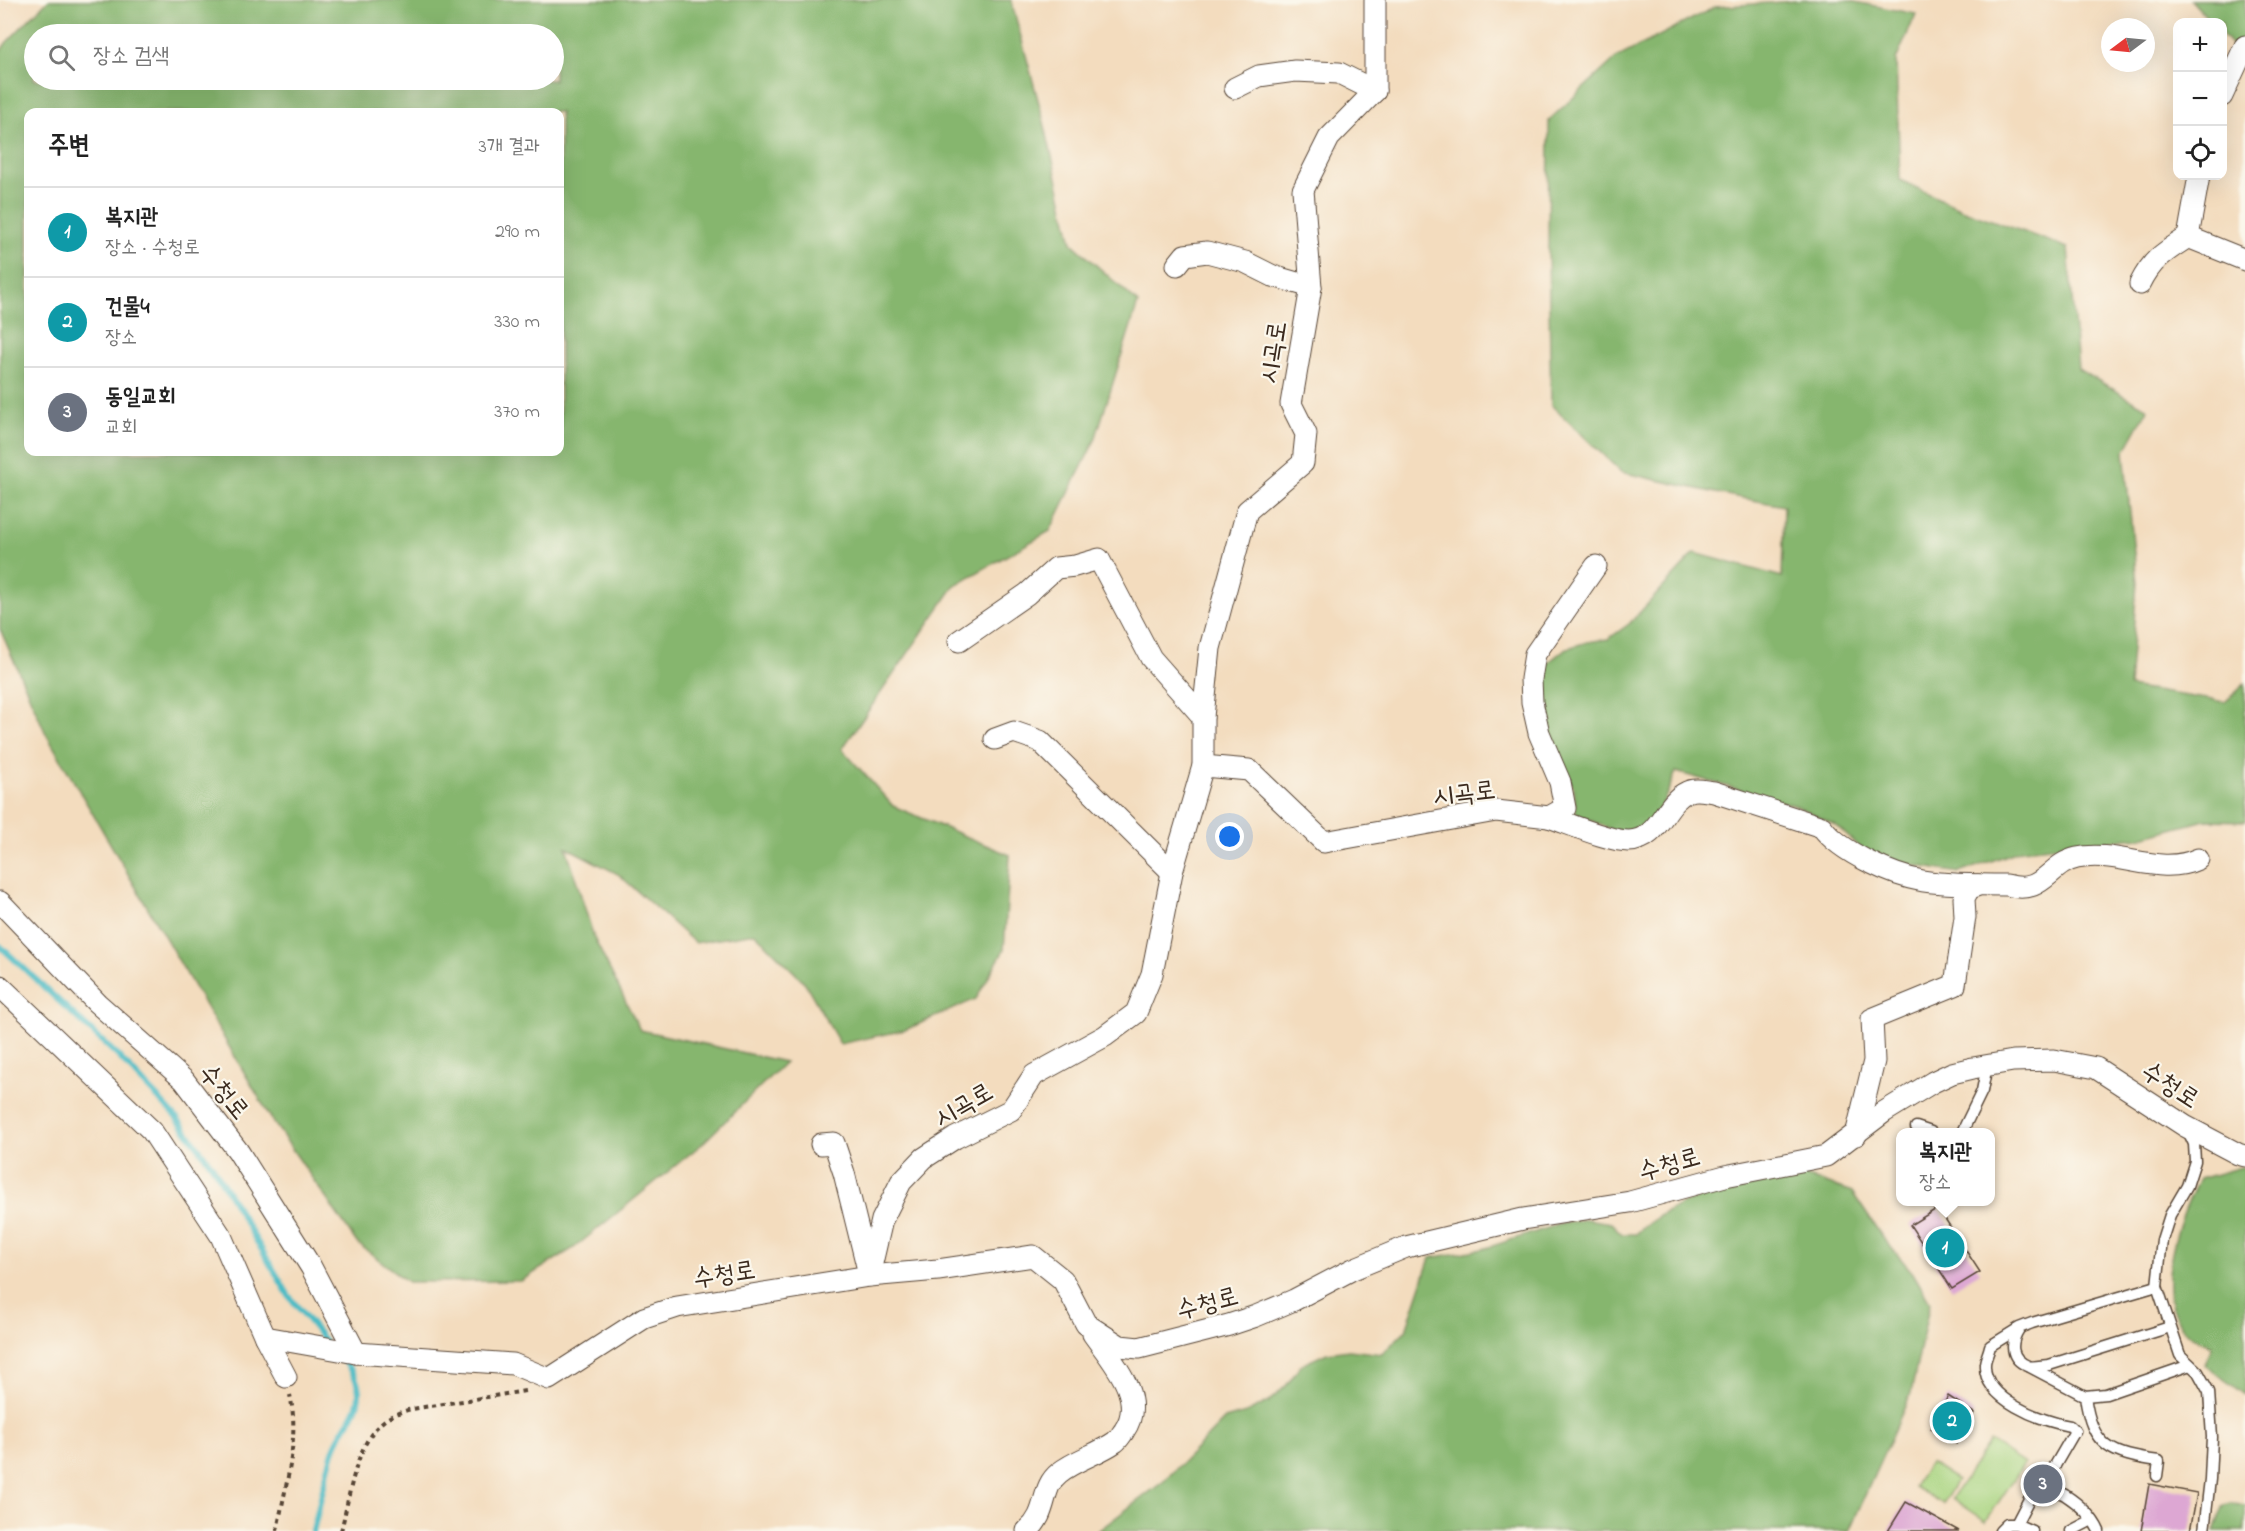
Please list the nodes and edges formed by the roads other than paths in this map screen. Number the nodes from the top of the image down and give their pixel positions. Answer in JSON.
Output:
{"nodes":[{"id":1,"x":1375,"y":0,"type":"edge"},
{"id":2,"x":2245,"y":46,"type":"edge"},
{"id":3,"x":2227,"y":87,"type":"edge"},
{"id":4,"x":1235,"y":88,"type":"dead end"},
{"id":5,"x":1375,"y":91,"type":"junction"},
{"id":6,"x":2198,"y":180,"type":"edge"},
{"id":7,"x":2188,"y":237,"type":"junction"},
{"id":8,"x":2245,"y":260,"type":"edge"},
{"id":9,"x":1177,"y":265,"type":"dead end"},
{"id":10,"x":2140,"y":284,"type":"dead end"},
{"id":11,"x":1311,"y":287,"type":"junction"},
{"id":12,"x":1596,"y":566,"type":"dead end"},
{"id":13,"x":959,"y":641,"type":"dead end"},
{"id":14,"x":1203,"y":717,"type":"junction"},
{"id":15,"x":995,"y":739,"type":"dead end"},
{"id":16,"x":1203,"y":766,"type":"junction"},
{"id":17,"x":1549,"y":818,"type":"junction"},
{"id":18,"x":2198,"y":859,"type":"dead end"},
{"id":19,"x":1172,"y":872,"type":"junction"},
{"id":20,"x":1978,"y":885,"type":"junction"},
{"id":21,"x":0,"y":903,"type":"edge"},
{"id":22,"x":0,"y":986,"type":"edge"},
{"id":23,"x":1987,"y":1065,"type":"junction"},
{"id":24,"x":2185,"y":1126,"type":"junction"},
{"id":25,"x":1916,"y":1127,"type":"dead end"},
{"id":26,"x":1919,"y":1128,"type":"edge"},
{"id":27,"x":1964,"y":1128,"type":"edge"},
{"id":28,"x":1856,"y":1135,"type":"junction"},
{"id":29,"x":821,"y":1144,"type":"dead end"},
{"id":30,"x":2243,"y":1154,"type":"edge"},
{"id":31,"x":870,"y":1276,"type":"junction"},
{"id":32,"x":2157,"y":1286,"type":"junction"},
{"id":33,"x":1086,"y":1324,"type":"junction"},
{"id":34,"x":2170,"y":1327,"type":"junction"},
{"id":35,"x":2019,"y":1328,"type":"junction"},
{"id":36,"x":272,"y":1338,"type":"junction"},
{"id":37,"x":352,"y":1353,"type":"junction"},
{"id":38,"x":2190,"y":1365,"type":"junction"},
{"id":39,"x":2030,"y":1367,"type":"junction"},
{"id":40,"x":286,"y":1377,"type":"road end"},
{"id":41,"x":2085,"y":1396,"type":"junction"},
{"id":42,"x":2157,"y":1476,"type":"dead end"},
{"id":43,"x":2046,"y":1481,"type":"junction"},
{"id":44,"x":2092,"y":1520,"type":"junction"},
{"id":45,"x":2016,"y":1524,"type":"junction"},
{"id":46,"x":1027,"y":1531,"type":"edge"},
{"id":47,"x":2000,"y":1531,"type":"edge"},
{"id":48,"x":2032,"y":1531,"type":"edge"},
{"id":49,"x":2071,"y":1531,"type":"edge"},
{"id":50,"x":2099,"y":1531,"type":"edge"},
{"id":51,"x":2204,"y":1531,"type":"edge"}],
"edges":[{"from":1,"to":5,"type":"street"},
{"from":2,"to":3,"type":"street"},
{"from":4,"to":5,"type":"street"},
{"from":5,"to":11,"type":"street","name":"시곡로"},
{"from":6,"to":7,"type":"street"},
{"from":7,"to":8,"type":"street"},
{"from":7,"to":10,"type":"street"},
{"from":9,"to":11,"type":"street"},
{"from":11,"to":14,"type":"street","name":"시곡로"},
{"from":12,"to":17,"type":"street"},
{"from":13,"to":14,"type":"street"},
{"from":14,"to":16,"type":"street","name":"시곡로"},
{"from":15,"to":19,"type":"street"},
{"from":16,"to":17,"type":"street","name":"시곡로"},
{"from":16,"to":19,"type":"street","name":"시곡로"},
{"from":17,"to":20,"type":"street"},
{"from":18,"to":20,"type":"street"},
{"from":19,"to":31,"type":"street","name":"시곡로"},
{"from":20,"to":28,"type":"street"},
{"from":21,"to":37,"type":"street","name":"수청로"},
{"from":22,"to":36,"type":"street"},
{"from":23,"to":24,"type":"street","name":"수청로"},
{"from":23,"to":27,"type":"lane"},
{"from":23,"to":28,"type":"street","name":"수청로"},
{"from":24,"to":30,"type":"street","name":"수청로"},
{"from":24,"to":32,"type":"lane"},
{"from":25,"to":26,"type":"lane"},
{"from":28,"to":33,"type":"street","name":"수청로"},
{"from":29,"to":31,"type":"street"},
{"from":31,"to":33,"type":"street","name":"수청로"},
{"from":31,"to":37,"type":"street","name":"수청로"},
{"from":32,"to":34,"type":"lane"},
{"from":32,"to":35,"type":"lane"},
{"from":33,"to":46,"type":"street","name":"수청로"},
{"from":34,"to":38,"type":"lane"},
{"from":34,"to":39,"type":"lane"},
{"from":35,"to":39,"type":"lane"},
{"from":35,"to":43,"type":"lane"},
{"from":36,"to":37,"type":"street"},
{"from":36,"to":40,"type":"street"},
{"from":38,"to":41,"type":"lane"},
{"from":38,"to":51,"type":"lane"},
{"from":39,"to":41,"type":"lane"},
{"from":41,"to":42,"type":"lane"},
{"from":43,"to":44,"type":"lane"},
{"from":43,"to":45,"type":"lane"},
{"from":44,"to":49,"type":"lane"},
{"from":44,"to":50,"type":"lane"},
{"from":45,"to":47,"type":"lane"},
{"from":45,"to":48,"type":"lane"}]}
